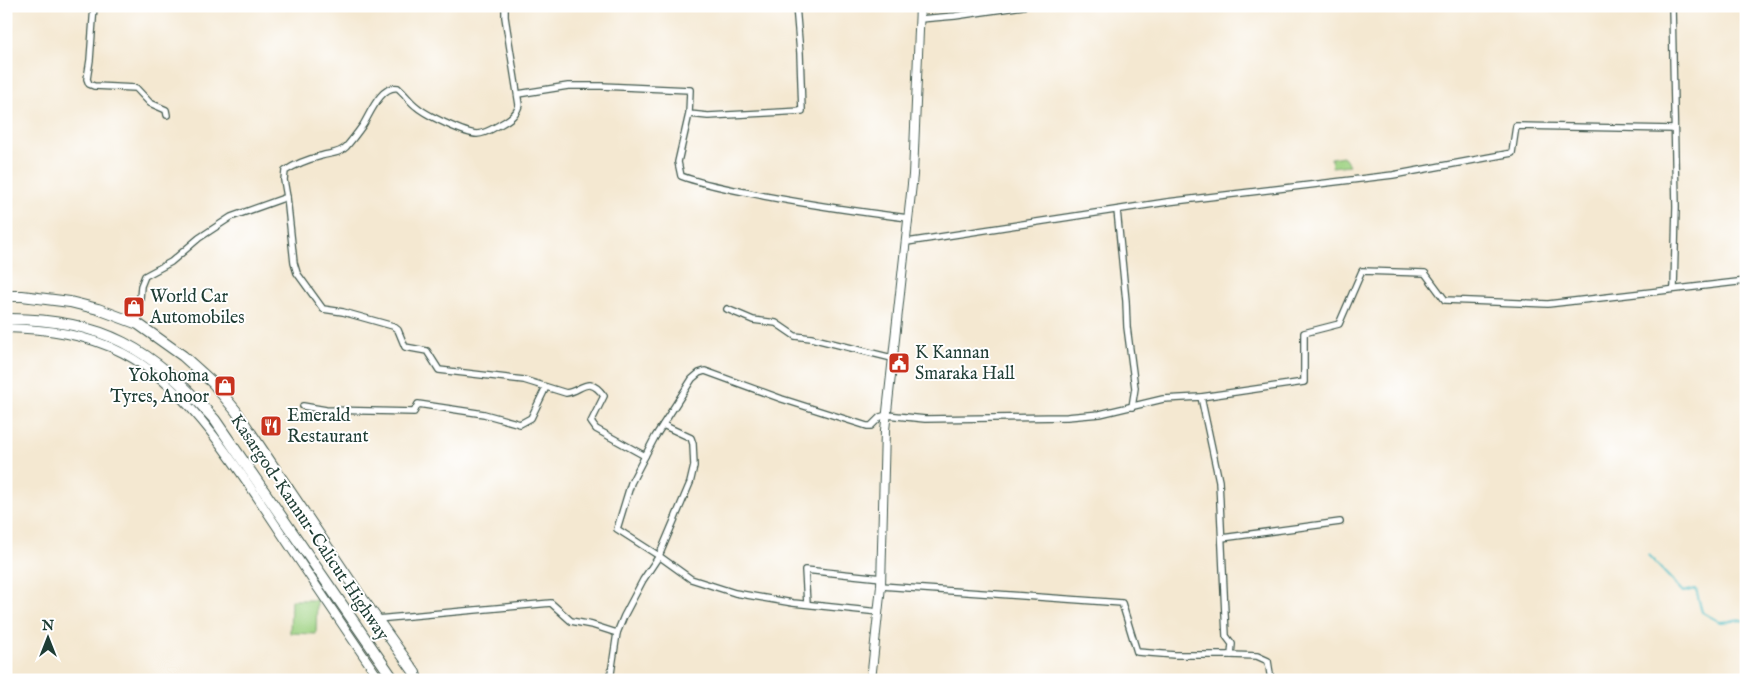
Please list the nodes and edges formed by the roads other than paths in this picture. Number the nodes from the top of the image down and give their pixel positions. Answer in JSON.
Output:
{"nodes":[{"id":1,"x":94,"y":6,"type":"edge"},
{"id":2,"x":505,"y":6,"type":"edge"},
{"id":3,"x":796,"y":6,"type":"edge"},
{"id":4,"x":920,"y":6,"type":"edge"},
{"id":5,"x":1024,"y":6,"type":"edge"},
{"id":6,"x":1672,"y":6,"type":"edge"},
{"id":7,"x":920,"y":18,"type":"junction"},
{"id":8,"x":518,"y":94,"type":"junction"},
{"id":9,"x":689,"y":114,"type":"junction"},
{"id":10,"x":167,"y":115,"type":"dead end"},
{"id":11,"x":1674,"y":129,"type":"junction"},
{"id":12,"x":288,"y":197,"type":"junction"},
{"id":13,"x":1117,"y":210,"type":"junction"},
{"id":14,"x":908,"y":218,"type":"junction"},
{"id":15,"x":907,"y":242,"type":"junction"},
{"id":16,"x":1746,"y":281,"type":"edge"},
{"id":17,"x":1674,"y":289,"type":"junction"},
{"id":18,"x":6,"y":296,"type":"edge"},
{"id":19,"x":727,"y":309,"type":"dead end"},
{"id":20,"x":6,"y":319,"type":"edge"},
{"id":21,"x":138,"y":324,"type":"junction"},
{"id":22,"x":6,"y":328,"type":"edge"},
{"id":23,"x":892,"y":358,"type":"junction"},
{"id":24,"x":546,"y":387,"type":"junction"},
{"id":25,"x":1200,"y":397,"type":"junction"},
{"id":26,"x":304,"y":406,"type":"dead end"},
{"id":27,"x":1132,"y":407,"type":"junction"},
{"id":28,"x":887,"y":416,"type":"junction"},
{"id":29,"x":663,"y":425,"type":"junction"},
{"id":30,"x":645,"y":456,"type":"junction"},
{"id":31,"x":1340,"y":522,"type":"dead end"},
{"id":32,"x":1222,"y":538,"type":"junction"},
{"id":33,"x":659,"y":556,"type":"junction"},
{"id":34,"x":882,"y":582,"type":"junction"},
{"id":35,"x":807,"y":604,"type":"junction"},
{"id":36,"x":879,"y":612,"type":"junction"},
{"id":37,"x":377,"y":619,"type":"junction"},
{"id":38,"x":617,"y":633,"type":"junction"},
{"id":39,"x":1232,"y":655,"type":"junction"},
{"id":40,"x":418,"y":678,"type":"edge"},
{"id":41,"x":380,"y":680,"type":"edge"},
{"id":42,"x":394,"y":680,"type":"edge"},
{"id":43,"x":610,"y":680,"type":"edge"},
{"id":44,"x":870,"y":680,"type":"edge"},
{"id":45,"x":1271,"y":680,"type":"edge"}],
"edges":[{"from":1,"to":10,"type":"street"},
{"from":2,"to":8,"type":"street"},
{"from":3,"to":9,"type":"street"},
{"from":4,"to":7,"type":"main road"},
{"from":5,"to":7,"type":"street"},
{"from":6,"to":11,"type":"street"},
{"from":7,"to":14,"type":"main road"},
{"from":8,"to":9,"type":"street"},
{"from":8,"to":12,"type":"street"},
{"from":9,"to":14,"type":"street"},
{"from":11,"to":13,"type":"street"},
{"from":11,"to":17,"type":"street"},
{"from":12,"to":21,"type":"street"},
{"from":12,"to":24,"type":"street"},
{"from":13,"to":15,"type":"street"},
{"from":13,"to":27,"type":"street"},
{"from":14,"to":15,"type":"main road"},
{"from":15,"to":23,"type":"main road"},
{"from":16,"to":17,"type":"street"},
{"from":17,"to":25,"type":"street"},
{"from":18,"to":21,"type":"highway","name":"Kasargod-Kannur-Calicut Highway"},
{"from":19,"to":23,"type":"street"},
{"from":20,"to":42,"type":"highway","name":"Kasargod-Kannur-Calicut Highway"},
{"from":21,"to":37,"type":"highway","name":"Kasargod-Kannur-Calicut Highway"},
{"from":22,"to":41,"type":"main road"},
{"from":23,"to":28,"type":"main road"},
{"from":24,"to":26,"type":"street"},
{"from":24,"to":30,"type":"street"},
{"from":25,"to":27,"type":"street"},
{"from":25,"to":32,"type":"street"},
{"from":27,"to":28,"type":"street"},
{"from":28,"to":29,"type":"street"},
{"from":28,"to":34,"type":"main road"},
{"from":29,"to":30,"type":"street"},
{"from":29,"to":33,"type":"street"},
{"from":30,"to":33,"type":"street"},
{"from":31,"to":32,"type":"street"},
{"from":32,"to":39,"type":"street"},
{"from":33,"to":35,"type":"street"},
{"from":33,"to":38,"type":"street"},
{"from":34,"to":35,"type":"street"},
{"from":34,"to":36,"type":"main road"},
{"from":34,"to":39,"type":"street"},
{"from":35,"to":36,"type":"street"},
{"from":36,"to":44,"type":"main road"},
{"from":37,"to":38,"type":"street"},
{"from":37,"to":40,"type":"highway","name":"Kasargod-Kannur-Calicut Highway"},
{"from":38,"to":43,"type":"street"},
{"from":39,"to":45,"type":"street"}]}
